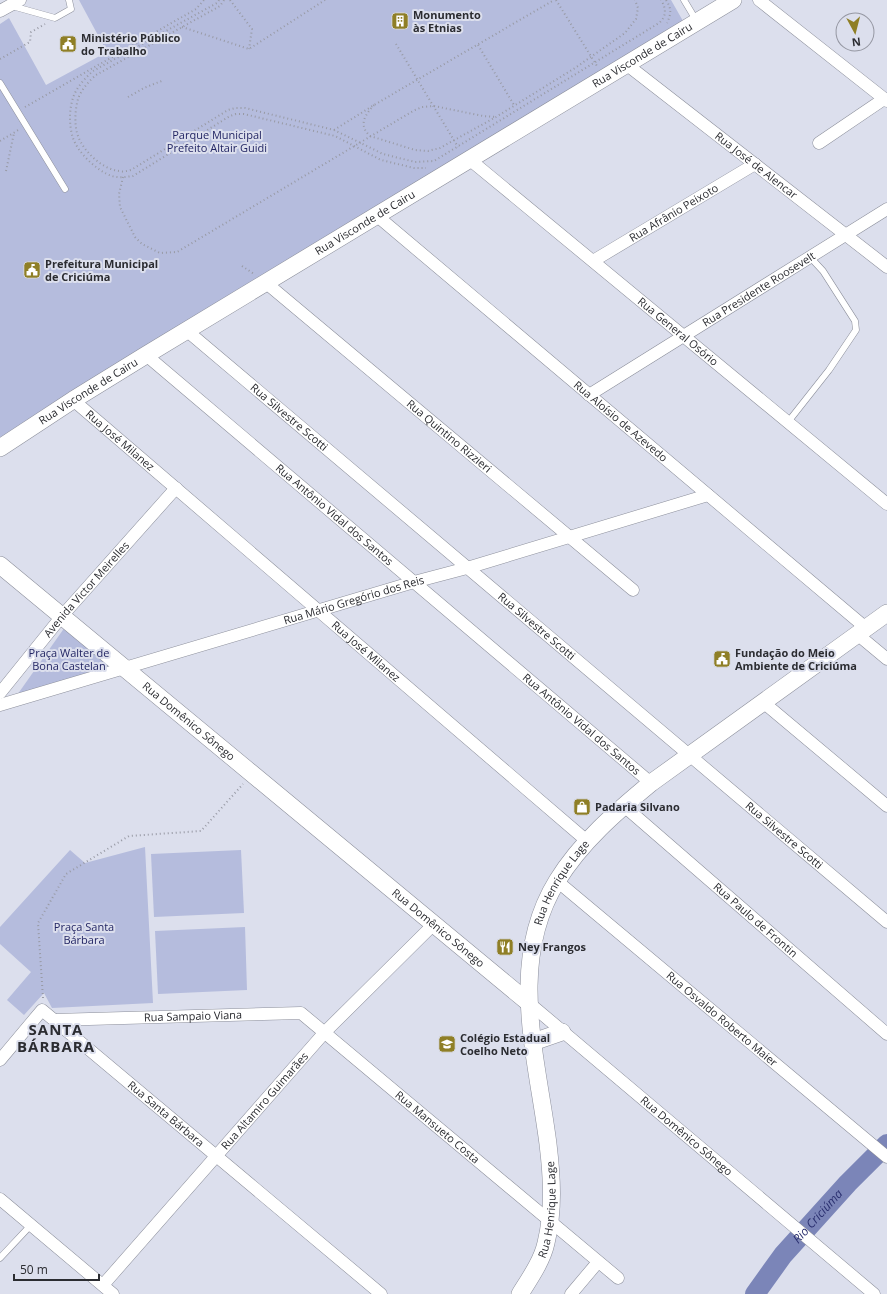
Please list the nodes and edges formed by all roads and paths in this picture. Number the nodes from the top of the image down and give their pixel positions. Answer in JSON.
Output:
{"nodes":[{"id":1,"x":69,"y":0,"type":"edge"},
{"id":2,"x":204,"y":0,"type":"edge"},
{"id":3,"x":218,"y":0,"type":"edge"},
{"id":4,"x":224,"y":0,"type":"edge"},
{"id":5,"x":230,"y":0,"type":"edge"},
{"id":6,"x":325,"y":0,"type":"edge"},
{"id":7,"x":555,"y":0,"type":"edge"},
{"id":8,"x":635,"y":0,"type":"edge"},
{"id":9,"x":661,"y":0,"type":"edge"},
{"id":10,"x":666,"y":0,"type":"edge"},
{"id":11,"x":684,"y":0,"type":"edge"},
{"id":12,"x":733,"y":0,"type":"edge"},
{"id":13,"x":759,"y":0,"type":"edge"},
{"id":14,"x":550,"y":1,"type":"edge"},
{"id":15,"x":10,"y":6,"type":"edge"},
{"id":16,"x":55,"y":18,"type":"junction"},
{"id":17,"x":697,"y":22,"type":"junction"},
{"id":18,"x":667,"y":24,"type":"dead end"},
{"id":19,"x":182,"y":27,"type":"junction"},
{"id":20,"x":396,"y":44,"type":"dead end"},
{"id":21,"x":477,"y":44,"type":"junction"},
{"id":22,"x":249,"y":49,"type":"junction"},
{"id":23,"x":591,"y":57,"type":"junction"},
{"id":24,"x":0,"y":59,"type":"edge"},
{"id":25,"x":594,"y":62,"type":"junction"},
{"id":26,"x":604,"y":64,"type":"dead end"},
{"id":27,"x":626,"y":64,"type":"junction"},
{"id":28,"x":418,"y":79,"type":"junction"},
{"id":29,"x":164,"y":80,"type":"dead end"},
{"id":30,"x":0,"y":83,"type":"edge"},
{"id":31,"x":128,"y":97,"type":"dead end"},
{"id":32,"x":886,"y":100,"type":"edge"},
{"id":33,"x":374,"y":105,"type":"junction"},
{"id":34,"x":434,"y":106,"type":"junction"},
{"id":35,"x":514,"y":106,"type":"junction"},
{"id":36,"x":18,"y":112,"type":"junction"},
{"id":37,"x":496,"y":116,"type":"junction"},
{"id":38,"x":26,"y":126,"type":"junction"},
{"id":39,"x":334,"y":130,"type":"junction"},
{"id":40,"x":14,"y":133,"type":"junction"},
{"id":41,"x":370,"y":136,"type":"junction"},
{"id":42,"x":454,"y":140,"type":"junction"},
{"id":43,"x":0,"y":141,"type":"edge"},
{"id":44,"x":359,"y":143,"type":"junction"},
{"id":45,"x":819,"y":143,"type":"dead end"},
{"id":46,"x":354,"y":146,"type":"junction"},
{"id":47,"x":464,"y":153,"type":"junction"},
{"id":48,"x":755,"y":164,"type":"junction"},
{"id":49,"x":431,"y":168,"type":"dead end"},
{"id":50,"x":6,"y":171,"type":"dead end"},
{"id":51,"x":122,"y":177,"type":"junction"},
{"id":52,"x":65,"y":189,"type":"dead end"},
{"id":53,"x":887,"y":209,"type":"edge"},
{"id":54,"x":376,"y":215,"type":"junction"},
{"id":55,"x":845,"y":234,"type":"junction"},
{"id":56,"x":810,"y":256,"type":"junction"},
{"id":57,"x":593,"y":261,"type":"junction"},
{"id":58,"x":887,"y":267,"type":"edge"},
{"id":59,"x":265,"y":282,"type":"junction"},
{"id":60,"x":186,"y":330,"type":"junction"},
{"id":61,"x":683,"y":336,"type":"junction"},
{"id":62,"x":146,"y":355,"type":"junction"},
{"id":63,"x":589,"y":394,"type":"junction"},
{"id":64,"x":73,"y":400,"type":"junction"},
{"id":65,"x":788,"y":422,"type":"junction"},
{"id":66,"x":0,"y":448,"type":"edge"},
{"id":67,"x":176,"y":488,"type":"junction"},
{"id":68,"x":708,"y":495,"type":"junction"},
{"id":69,"x":887,"y":504,"type":"edge"},
{"id":70,"x":569,"y":536,"type":"junction"},
{"id":71,"x":0,"y":565,"type":"edge"},
{"id":72,"x":467,"y":568,"type":"junction"},
{"id":73,"x":414,"y":582,"type":"junction"},
{"id":74,"x":633,"y":590,"type":"dead end"},
{"id":75,"x":320,"y":611,"type":"junction"},
{"id":76,"x":887,"y":613,"type":"edge"},
{"id":77,"x":62,"y":616,"type":"junction"},
{"id":78,"x":862,"y":631,"type":"junction"},
{"id":79,"x":887,"y":659,"type":"edge"},
{"id":80,"x":125,"y":669,"type":"junction"},
{"id":81,"x":0,"y":693,"type":"edge"},
{"id":82,"x":763,"y":702,"type":"junction"},
{"id":83,"x":0,"y":705,"type":"edge"},
{"id":84,"x":689,"y":755,"type":"junction"},
{"id":85,"x":252,"y":774,"type":"junction"},
{"id":86,"x":651,"y":783,"type":"junction"},
{"id":87,"x":624,"y":806,"type":"junction"},
{"id":88,"x":887,"y":806,"type":"edge"},
{"id":89,"x":587,"y":841,"type":"junction"},
{"id":90,"x":557,"y":881,"type":"junction"},
{"id":91,"x":887,"y":922,"type":"edge"},
{"id":92,"x":434,"y":924,"type":"junction"},
{"id":93,"x":529,"y":1003,"type":"junction"},
{"id":94,"x":42,"y":1010,"type":"junction"},
{"id":95,"x":54,"y":1020,"type":"junction"},
{"id":96,"x":325,"y":1032,"type":"junction"},
{"id":97,"x":562,"y":1032,"type":"junction"},
{"id":98,"x":887,"y":1034,"type":"edge"},
{"id":99,"x":533,"y":1042,"type":"junction"},
{"id":100,"x":0,"y":1060,"type":"edge"},
{"id":101,"x":216,"y":1156,"type":"junction"},
{"id":102,"x":887,"y":1157,"type":"edge"},
{"id":103,"x":0,"y":1199,"type":"edge"},
{"id":104,"x":550,"y":1222,"type":"junction"},
{"id":105,"x":31,"y":1225,"type":"junction"},
{"id":106,"x":0,"y":1258,"type":"edge"},
{"id":107,"x":598,"y":1262,"type":"junction"},
{"id":108,"x":618,"y":1278,"type":"dead end"},
{"id":109,"x":103,"y":1285,"type":"junction"},
{"id":110,"x":113,"y":1294,"type":"edge"},
{"id":111,"x":381,"y":1294,"type":"edge"},
{"id":112,"x":520,"y":1294,"type":"edge"},
{"id":113,"x":571,"y":1294,"type":"edge"},
{"id":114,"x":874,"y":1294,"type":"edge"}],
"edges":[{"from":1,"to":16,"type":"lane"},
{"from":2,"to":36,"type":"path"},
{"from":3,"to":51,"type":"path"},
{"from":4,"to":19,"type":"path"},
{"from":5,"to":22,"type":"path"},
{"from":6,"to":22,"type":"path"},
{"from":7,"to":14,"type":"path"},
{"from":7,"to":23,"type":"path"},
{"from":8,"to":23,"type":"path"},
{"from":9,"to":25,"type":"path"},
{"from":10,"to":18,"type":"path"},
{"from":11,"to":17,"type":"lane"},
{"from":12,"to":17,"type":"street","name":"Rua Visconde de Cairu"},
{"from":13,"to":32,"type":"street"},
{"from":14,"to":21,"type":"path"},
{"from":15,"to":16,"type":"lane"},
{"from":16,"to":24,"type":"path"},
{"from":17,"to":27,"type":"street","name":"Rua Visconde de Cairu"},
{"from":19,"to":22,"type":"path"},
{"from":19,"to":39,"type":"path"},
{"from":20,"to":28,"type":"path"},
{"from":21,"to":28,"type":"path"},
{"from":21,"to":35,"type":"path"},
{"from":23,"to":25,"type":"path"},
{"from":23,"to":35,"type":"path"},
{"from":25,"to":26,"type":"path"},
{"from":25,"to":47,"type":"path"},
{"from":27,"to":47,"type":"street","name":"Rua Visconde de Cairu"},
{"from":27,"to":48,"type":"street","name":"Rua José de Alencar"},
{"from":28,"to":33,"type":"path"},
{"from":28,"to":34,"type":"path"},
{"from":29,"to":31,"type":"path"},
{"from":30,"to":36,"type":"lane"},
{"from":32,"to":45,"type":"street"},
{"from":33,"to":39,"type":"path"},
{"from":33,"to":41,"type":"path"},
{"from":34,"to":37,"type":"path"},
{"from":34,"to":41,"type":"path"},
{"from":34,"to":42,"type":"path"},
{"from":35,"to":37,"type":"path"},
{"from":36,"to":38,"type":"lane"},
{"from":37,"to":42,"type":"path"},
{"from":38,"to":40,"type":"path"},
{"from":38,"to":52,"type":"lane"},
{"from":39,"to":44,"type":"path"},
{"from":40,"to":43,"type":"path"},
{"from":40,"to":50,"type":"path"},
{"from":41,"to":42,"type":"path"},
{"from":41,"to":44,"type":"path"},
{"from":42,"to":47,"type":"path"},
{"from":44,"to":46,"type":"path"},
{"from":44,"to":47,"type":"path"},
{"from":46,"to":49,"type":"path"},
{"from":46,"to":51,"type":"path"},
{"from":46,"to":51,"type":"path"},
{"from":47,"to":54,"type":"street","name":"Rua Visconde de Cairu"},
{"from":47,"to":57,"type":"street","name":"Rua General Osório"},
{"from":48,"to":55,"type":"street","name":"Rua José de Alencar"},
{"from":48,"to":57,"type":"street","name":"Rua Afrânio Peixoto"},
{"from":53,"to":55,"type":"street","name":"Rua Presidente Roosevelt"},
{"from":54,"to":59,"type":"street","name":"Rua Visconde de Cairu"},
{"from":54,"to":63,"type":"street","name":"Rua Aloísio de Azevedo"},
{"from":55,"to":56,"type":"street","name":"Rua Presidente Roosevelt"},
{"from":55,"to":58,"type":"street","name":"Rua José de Alencar"},
{"from":56,"to":61,"type":"street","name":"Rua Presidente Roosevelt"},
{"from":56,"to":65,"type":"lane"},
{"from":57,"to":61,"type":"street","name":"Rua General Osório"},
{"from":59,"to":60,"type":"street","name":"Rua Visconde de Cairu"},
{"from":59,"to":70,"type":"street","name":"Rua Quintino Rizzieri"},
{"from":60,"to":62,"type":"street","name":"Rua Visconde de Cairu"},
{"from":60,"to":72,"type":"street","name":"Rua Silvestre Scotti"},
{"from":61,"to":63,"type":"street","name":"Rua Presidente Roosevelt"},
{"from":61,"to":65,"type":"street","name":"Rua General Osório"},
{"from":62,"to":64,"type":"street","name":"Rua Visconde de Cairu"},
{"from":62,"to":73,"type":"street","name":"Rua Antônio Vidal dos Santos"},
{"from":63,"to":68,"type":"street","name":"Rua Aloísio de Azevedo"},
{"from":64,"to":66,"type":"street","name":"Rua Visconde de Cairu"},
{"from":64,"to":67,"type":"street","name":"Rua José Milanez"},
{"from":65,"to":69,"type":"street","name":"Rua General Osório"},
{"from":67,"to":75,"type":"street","name":"Rua José Milanez"},
{"from":67,"to":77,"type":"street","name":"Avenida Victor Meirelles"},
{"from":68,"to":70,"type":"street","name":"Rua Mário Gregório dos Reis"},
{"from":68,"to":78,"type":"street","name":"Rua Aloísio de Azevedo"},
{"from":70,"to":72,"type":"street","name":"Rua Mário Gregório dos Reis"},
{"from":70,"to":74,"type":"street","name":"Rua Quintino Rizzieri"},
{"from":71,"to":77,"type":"street","name":"Rua Domênico Sônego"},
{"from":72,"to":73,"type":"street","name":"Rua Mário Gregório dos Reis"},
{"from":72,"to":84,"type":"street","name":"Rua Silvestre Scotti"},
{"from":73,"to":75,"type":"street","name":"Rua Mário Gregório dos Reis"},
{"from":73,"to":86,"type":"street","name":"Rua Antônio Vidal dos Santos"},
{"from":75,"to":80,"type":"street","name":"Rua Mário Gregório dos Reis"},
{"from":75,"to":89,"type":"street","name":"Rua José Milanez"},
{"from":76,"to":78,"type":"street","name":"Rua Henrique Lage"},
{"from":77,"to":80,"type":"street","name":"Rua Domênico Sônego"},
{"from":77,"to":81,"type":"street","name":"Avenida Victor Meirelles"},
{"from":78,"to":79,"type":"street","name":"Rua Aloísio de Azevedo"},
{"from":78,"to":82,"type":"street","name":"Rua Henrique Lage"},
{"from":80,"to":83,"type":"street","name":"Rua Mário Gregório dos Reis"},
{"from":80,"to":85,"type":"street","name":"Rua Domênico Sônego"},
{"from":82,"to":84,"type":"street","name":"Rua Henrique Lage"},
{"from":82,"to":88,"type":"street"},
{"from":84,"to":86,"type":"street","name":"Rua Henrique Lage"},
{"from":84,"to":91,"type":"street","name":"Rua Silvestre Scotti"},
{"from":85,"to":92,"type":"street","name":"Rua Domênico Sônego"},
{"from":85,"to":94,"type":"path"},
{"from":86,"to":87,"type":"street","name":"Rua Henrique Lage"},
{"from":87,"to":89,"type":"street","name":"Rua Henrique Lage"},
{"from":87,"to":98,"type":"street","name":"Rua Paulo de Frontin"},
{"from":89,"to":90,"type":"street","name":"Rua Henrique Lage"},
{"from":90,"to":93,"type":"street","name":"Rua Henrique Lage"},
{"from":90,"to":102,"type":"street","name":"Rua Osvaldo Roberto Maier"},
{"from":92,"to":93,"type":"street","name":"Rua Domênico Sônego"},
{"from":92,"to":96,"type":"street","name":"Rua Altamiro Guimarães"},
{"from":93,"to":97,"type":"street","name":"Rua Domênico Sônego"},
{"from":93,"to":99,"type":"street","name":"Rua Henrique Lage"},
{"from":94,"to":95,"type":"street","name":"Rua Santa Bárbara"},
{"from":94,"to":100,"type":"street"},
{"from":95,"to":96,"type":"street","name":"Rua Sampaio Viana"},
{"from":95,"to":101,"type":"street","name":"Rua Santa Bárbara"},
{"from":96,"to":101,"type":"street","name":"Rua Altamiro Guimarães"},
{"from":96,"to":104,"type":"street","name":"Rua Mansueto Costa"},
{"from":97,"to":99,"type":"street"},
{"from":97,"to":114,"type":"street","name":"Rua Domênico Sônego"},
{"from":99,"to":104,"type":"street","name":"Rua Henrique Lage"},
{"from":101,"to":109,"type":"street","name":"Rua Altamiro Guimarães"},
{"from":101,"to":111,"type":"street","name":"Rua Santa Bárbara"},
{"from":103,"to":105,"type":"street"},
{"from":104,"to":107,"type":"street","name":"Rua Mansueto Costa"},
{"from":104,"to":112,"type":"street","name":"Rua Henrique Lage"},
{"from":105,"to":106,"type":"lane"},
{"from":105,"to":109,"type":"street"},
{"from":107,"to":108,"type":"street","name":"Rua Mansueto Costa"},
{"from":107,"to":113,"type":"street"},
{"from":109,"to":110,"type":"street"}]}
